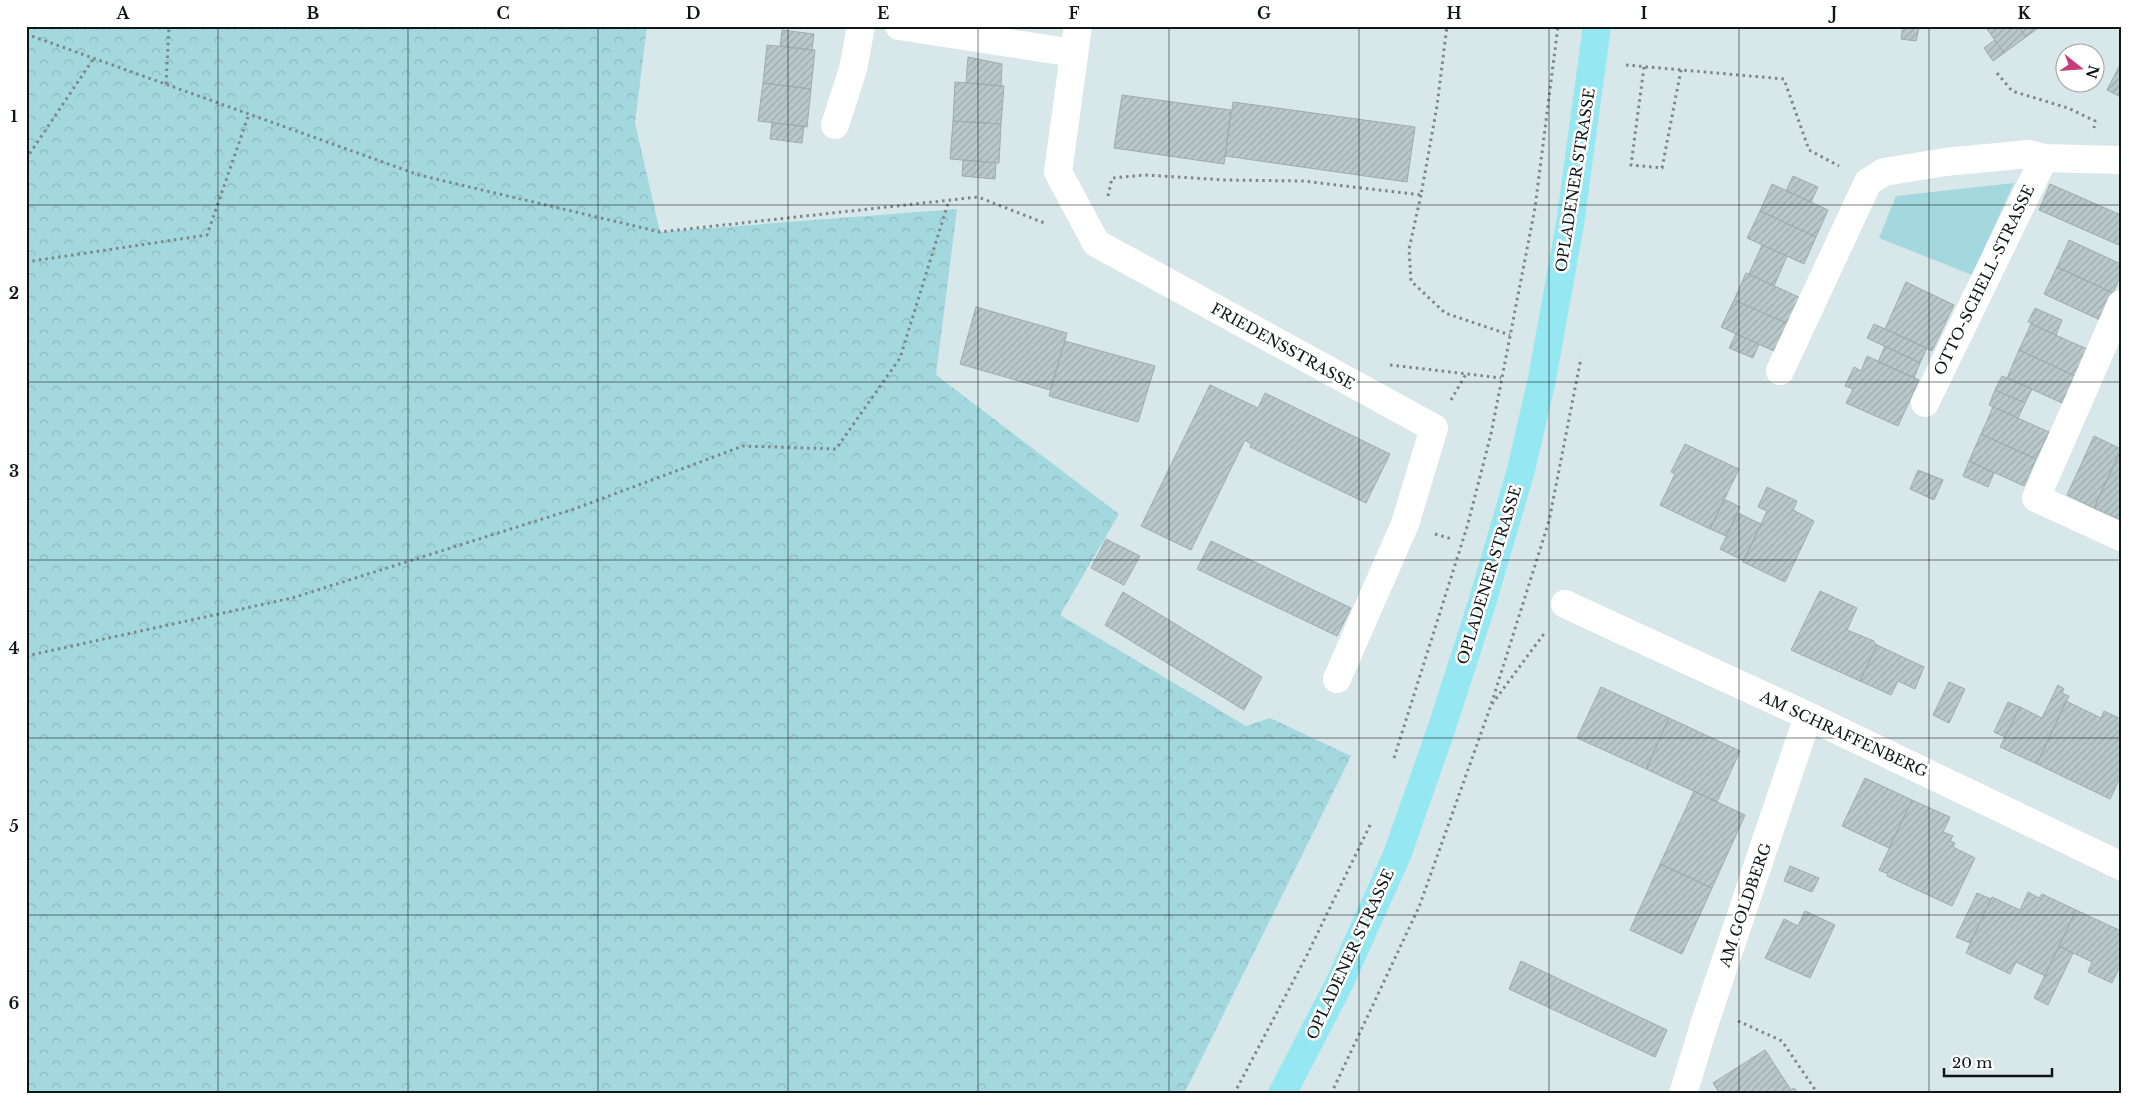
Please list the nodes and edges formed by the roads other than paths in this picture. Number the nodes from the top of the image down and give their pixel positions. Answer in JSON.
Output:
{"nodes":[{"id":1,"x":861,"y":26,"type":"edge"},
{"id":2,"x":899,"y":26,"type":"edge"},
{"id":3,"x":1078,"y":26,"type":"edge"},
{"id":4,"x":1597,"y":26,"type":"edge"},
{"id":5,"x":1074,"y":53,"type":"junction"},
{"id":6,"x":835,"y":125,"type":"dead end"},
{"id":7,"x":2044,"y":158,"type":"junction"},
{"id":8,"x":2121,"y":160,"type":"edge"},
{"id":9,"x":2121,"y":304,"type":"edge"},
{"id":10,"x":1780,"y":371,"type":"dead end"},
{"id":11,"x":1925,"y":403,"type":"dead end"},
{"id":12,"x":2121,"y":537,"type":"edge"},
{"id":13,"x":1565,"y":604,"type":"road end"},
{"id":14,"x":1337,"y":679,"type":"dead end"},
{"id":15,"x":1808,"y":716,"type":"junction"},
{"id":16,"x":2121,"y":866,"type":"edge"},
{"id":17,"x":1282,"y":1094,"type":"edge"},
{"id":18,"x":1683,"y":1094,"type":"edge"}],
"edges":[{"from":1,"to":6,"type":"street"},
{"from":2,"to":5,"type":"street"},
{"from":3,"to":5,"type":"street"},
{"from":4,"to":17,"type":"main road","name":"OPLADENER STRASSE"},
{"from":5,"to":14,"type":"street","name":"FRIEDENSSTRASSE"},
{"from":7,"to":8,"type":"street"},
{"from":7,"to":10,"type":"street"},
{"from":7,"to":11,"type":"street","name":"OTTO-SCHELL-STRASSE"},
{"from":9,"to":12,"type":"street"},
{"from":13,"to":15,"type":"street","name":"AM SCHRAFFENBERG"},
{"from":15,"to":16,"type":"street","name":"AM SCHRAFFENBERG"},
{"from":15,"to":18,"type":"street","name":"AM GOLDBERG"}]}
